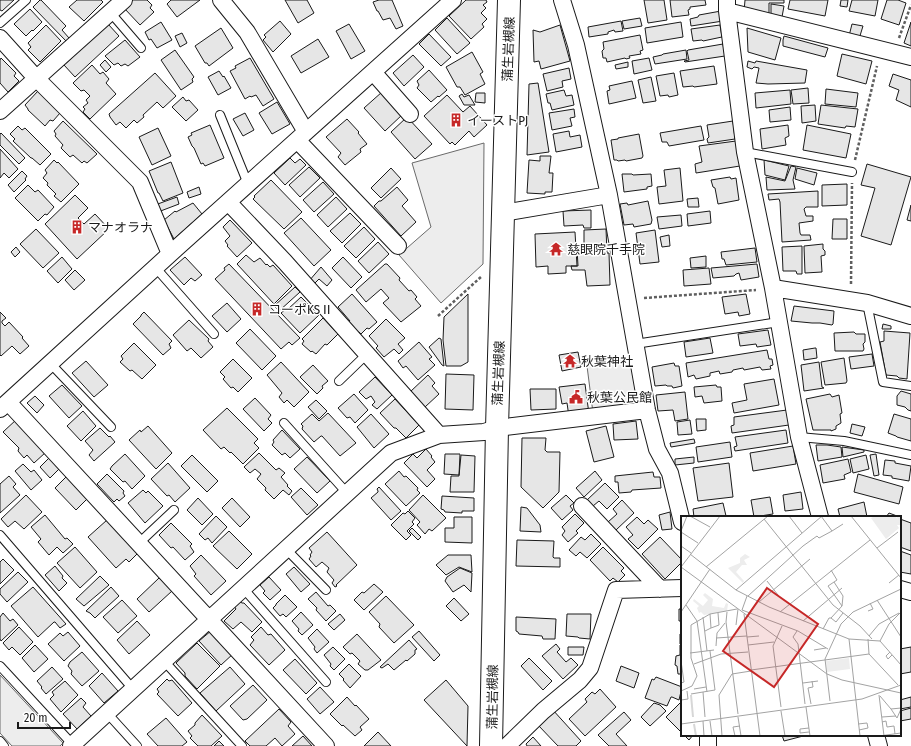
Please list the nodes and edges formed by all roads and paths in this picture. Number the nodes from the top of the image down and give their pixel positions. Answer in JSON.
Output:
{"nodes":[{"id":1,"x":26,"y":0,"type":"edge"},
{"id":2,"x":124,"y":0,"type":"edge"},
{"id":3,"x":222,"y":0,"type":"edge"},
{"id":4,"x":453,"y":0,"type":"edge"},
{"id":5,"x":509,"y":0,"type":"edge"},
{"id":6,"x":562,"y":0,"type":"edge"},
{"id":7,"x":727,"y":5,"type":"edge"},
{"id":8,"x":911,"y":5,"type":"edge"},
{"id":9,"x":110,"y":12,"type":"junction"},
{"id":10,"x":0,"y":23,"type":"edge"},
{"id":11,"x":0,"y":38,"type":"edge"},
{"id":12,"x":141,"y":48,"type":"dead end"},
{"id":13,"x":894,"y":52,"type":"junction"},
{"id":14,"x":911,"y":57,"type":"edge"},
{"id":15,"x":373,"y":72,"type":"junction"},
{"id":16,"x":36,"y":78,"type":"junction"},
{"id":17,"x":0,"y":111,"type":"edge"},
{"id":18,"x":410,"y":114,"type":"dead end"},
{"id":19,"x":220,"y":115,"type":"dead end"},
{"id":20,"x":302,"y":136,"type":"junction"},
{"id":21,"x":745,"y":152,"type":"junction"},
{"id":22,"x":852,"y":172,"type":"dead end"},
{"id":23,"x":248,"y":184,"type":"junction"},
{"id":24,"x":609,"y":195,"type":"junction"},
{"id":25,"x":228,"y":202,"type":"junction"},
{"id":26,"x":503,"y":212,"type":"junction"},
{"id":27,"x":398,"y":246,"type":"dead end"},
{"id":28,"x":170,"y":254,"type":"junction"},
{"id":29,"x":502,"y":257,"type":"junction"},
{"id":30,"x":155,"y":267,"type":"junction"},
{"id":31,"x":773,"y":288,"type":"junction"},
{"id":32,"x":627,"y":299,"type":"junction"},
{"id":33,"x":867,"y":303,"type":"junction"},
{"id":34,"x":438,"y":316,"type":"dead end"},
{"id":35,"x":911,"y":316,"type":"edge"},
{"id":36,"x":779,"y":322,"type":"junction"},
{"id":37,"x":214,"y":334,"type":"dead end"},
{"id":38,"x":635,"y":344,"type":"junction"},
{"id":39,"x":367,"y":354,"type":"junction"},
{"id":40,"x":50,"y":363,"type":"junction"},
{"id":41,"x":339,"y":382,"type":"dead end"},
{"id":42,"x":911,"y":386,"type":"edge"},
{"id":43,"x":4,"y":406,"type":"edge"},
{"id":44,"x":647,"y":410,"type":"junction"},
{"id":45,"x":284,"y":423,"type":"dead end"},
{"id":46,"x":111,"y":427,"type":"dead end"},
{"id":47,"x":497,"y":428,"type":"junction"},
{"id":48,"x":439,"y":435,"type":"junction"},
{"id":49,"x":800,"y":437,"type":"junction"},
{"id":50,"x":911,"y":455,"type":"edge"},
{"id":51,"x":347,"y":493,"type":"junction"},
{"id":52,"x":582,"y":506,"type":"dead end"},
{"id":53,"x":174,"y":510,"type":"dead end"},
{"id":54,"x":820,"y":516,"type":"edge"},
{"id":55,"x":681,"y":518,"type":"edge"},
{"id":56,"x":0,"y":535,"type":"edge"},
{"id":57,"x":139,"y":543,"type":"junction"},
{"id":58,"x":286,"y":549,"type":"junction"},
{"id":59,"x":243,"y":588,"type":"junction"},
{"id":60,"x":681,"y":588,"type":"edge"},
{"id":61,"x":660,"y":589,"type":"junction"},
{"id":62,"x":901,"y":589,"type":"edge"},
{"id":63,"x":326,"y":590,"type":"dead end"},
{"id":64,"x":911,"y":592,"type":"edge"},
{"id":65,"x":209,"y":619,"type":"junction"},
{"id":66,"x":164,"y":661,"type":"junction"},
{"id":67,"x":0,"y":666,"type":"edge"},
{"id":68,"x":326,"y":682,"type":"dead end"},
{"id":69,"x":133,"y":689,"type":"junction"},
{"id":70,"x":107,"y":713,"type":"junction"},
{"id":71,"x":876,"y":736,"type":"edge"},
{"id":72,"x":0,"y":741,"type":"edge"},
{"id":73,"x":4,"y":746,"type":"edge"},
{"id":74,"x":72,"y":746,"type":"edge"},
{"id":75,"x":137,"y":746,"type":"edge"},
{"id":76,"x":242,"y":746,"type":"edge"},
{"id":77,"x":326,"y":746,"type":"edge"},
{"id":78,"x":492,"y":746,"type":"edge"},
{"id":79,"x":507,"y":746,"type":"edge"},
{"id":80,"x":879,"y":746,"type":"edge"}],
"edges":[{"from":1,"to":10,"type":"lane"},
{"from":2,"to":9,"type":"street"},
{"from":3,"to":20,"type":"street"},
{"from":4,"to":15,"type":"street"},
{"from":5,"to":26,"type":"main road","name":"蒲生岩槻線"},
{"from":6,"to":24,"type":"street"},
{"from":7,"to":13,"type":"street"},
{"from":7,"to":21,"type":"street"},
{"from":8,"to":13,"type":"path"},
{"from":9,"to":12,"type":"lane"},
{"from":9,"to":16,"type":"street"},
{"from":11,"to":16,"type":"street"},
{"from":13,"to":14,"type":"street"},
{"from":15,"to":18,"type":"street"},
{"from":15,"to":20,"type":"street"},
{"from":16,"to":17,"type":"street"},
{"from":16,"to":28,"type":"street"},
{"from":19,"to":23,"type":"lane"},
{"from":20,"to":23,"type":"street"},
{"from":20,"to":27,"type":"street"},
{"from":21,"to":22,"type":"lane"},
{"from":21,"to":31,"type":"street"},
{"from":23,"to":25,"type":"street"},
{"from":24,"to":26,"type":"street"},
{"from":24,"to":32,"type":"street"},
{"from":25,"to":28,"type":"street"},
{"from":25,"to":39,"type":"street"},
{"from":26,"to":29,"type":"main road","name":"蒲生岩槻線"},
{"from":28,"to":30,"type":"street"},
{"from":29,"to":34,"type":"path"},
{"from":29,"to":47,"type":"main road","name":"蒲生岩槻線"},
{"from":30,"to":37,"type":"lane"},
{"from":30,"to":40,"type":"street"},
{"from":31,"to":32,"type":"path"},
{"from":31,"to":33,"type":"street"},
{"from":31,"to":36,"type":"street"},
{"from":32,"to":38,"type":"street"},
{"from":33,"to":35,"type":"street"},
{"from":33,"to":42,"type":"lane"},
{"from":36,"to":38,"type":"lane"},
{"from":36,"to":49,"type":"street"},
{"from":38,"to":44,"type":"street"},
{"from":39,"to":41,"type":"lane"},
{"from":39,"to":48,"type":"street"},
{"from":40,"to":43,"type":"street"},
{"from":40,"to":46,"type":"lane"},
{"from":43,"to":57,"type":"street"},
{"from":44,"to":47,"type":"street"},
{"from":44,"to":55,"type":"street"},
{"from":45,"to":51,"type":"lane"},
{"from":47,"to":48,"type":"street"},
{"from":47,"to":78,"type":"main road","name":"蒲生岩槻線"},
{"from":48,"to":51,"type":"street"},
{"from":49,"to":50,"type":"lane"},
{"from":49,"to":54,"type":"street"},
{"from":51,"to":58,"type":"street"},
{"from":52,"to":61,"type":"street"},
{"from":53,"to":57,"type":"lane"},
{"from":56,"to":69,"type":"lane"},
{"from":57,"to":65,"type":"street"},
{"from":58,"to":59,"type":"street"},
{"from":58,"to":63,"type":"lane"},
{"from":59,"to":65,"type":"street"},
{"from":59,"to":68,"type":"lane"},
{"from":60,"to":61,"type":"street"},
{"from":61,"to":79,"type":"street"},
{"from":62,"to":64,"type":"street"},
{"from":65,"to":66,"type":"street"},
{"from":65,"to":77,"type":"street"},
{"from":66,"to":69,"type":"street"},
{"from":66,"to":76,"type":"lane"},
{"from":67,"to":74,"type":"lane"},
{"from":69,"to":70,"type":"street"},
{"from":70,"to":74,"type":"street"},
{"from":70,"to":75,"type":"lane"},
{"from":71,"to":80,"type":"street"},
{"from":72,"to":73,"type":"lane"}]}
